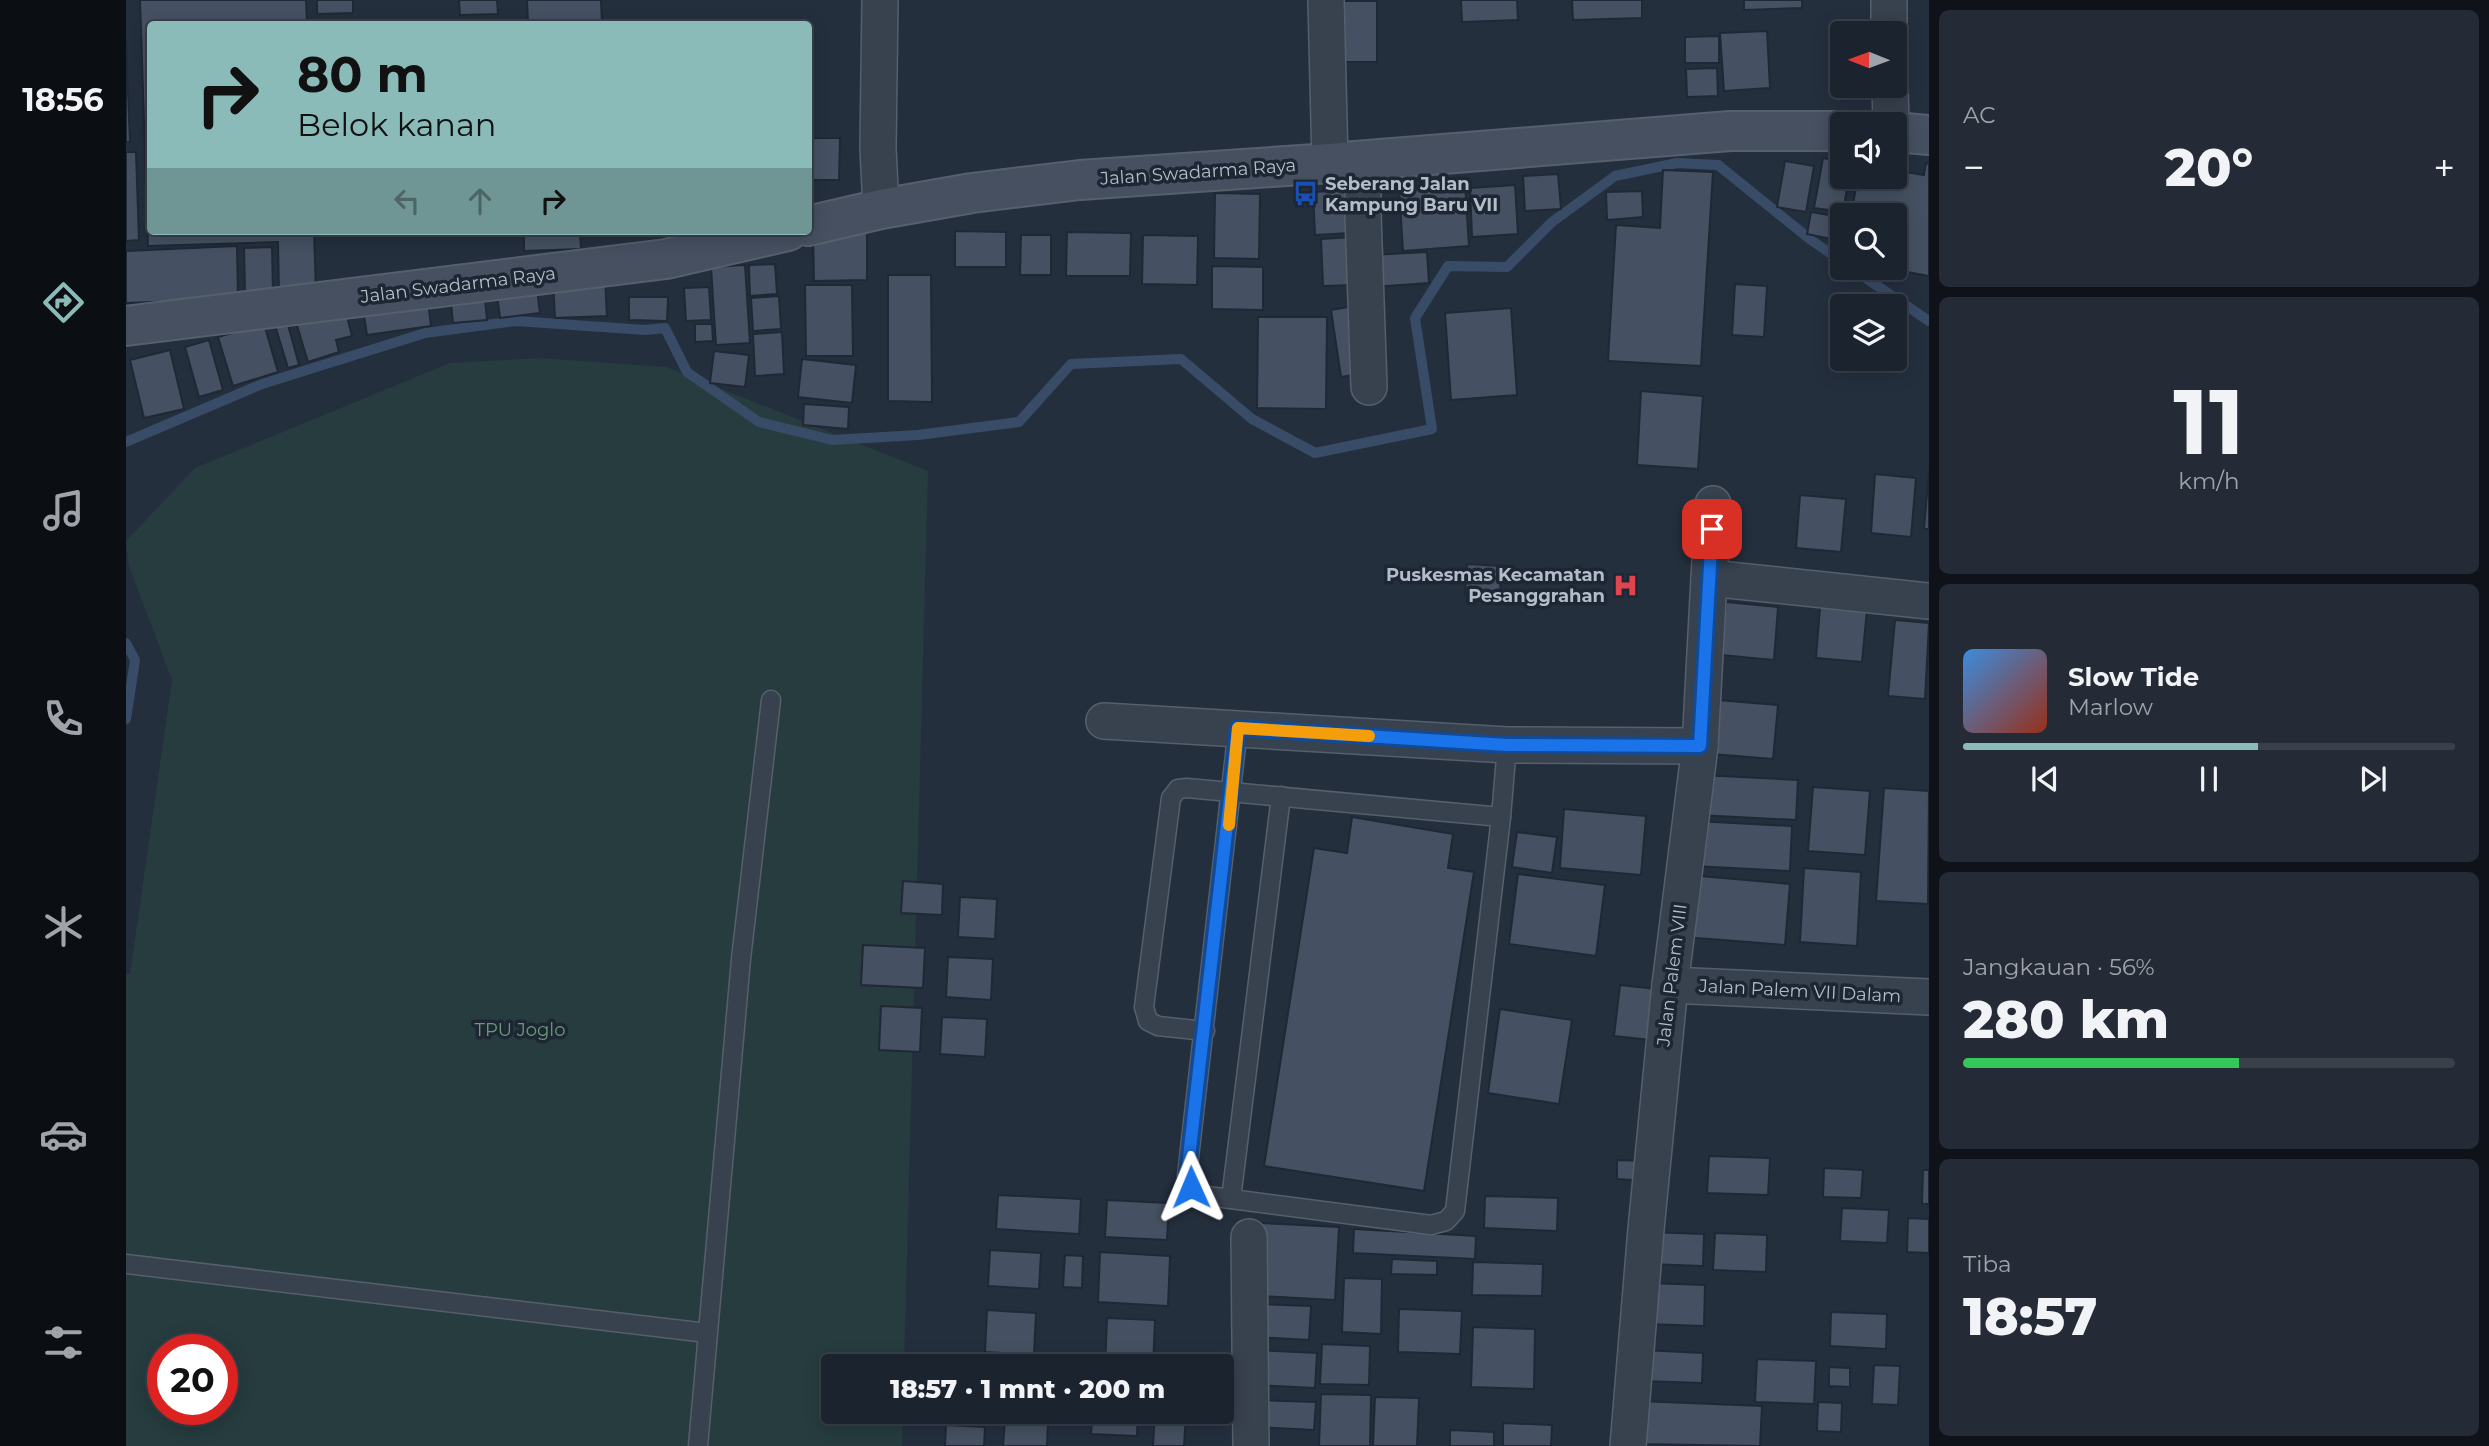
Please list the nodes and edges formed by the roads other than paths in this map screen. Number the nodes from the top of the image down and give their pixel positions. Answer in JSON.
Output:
{"nodes":[{"id":1,"x":880,"y":0,"type":"edge"},
{"id":2,"x":1326,"y":0,"type":"edge"},
{"id":3,"x":1889,"y":0,"type":"edge"},
{"id":4,"x":1889,"y":21,"type":"edge"},
{"id":5,"x":1830,"y":131,"type":"edge"},
{"id":6,"x":1907,"y":133,"type":"edge"},
{"id":7,"x":1929,"y":135,"type":"edge"},
{"id":8,"x":1347,"y":162,"type":"junction"},
{"id":9,"x":881,"y":209,"type":"junction"},
{"id":10,"x":812,"y":225,"type":"edge"},
{"id":11,"x":771,"y":235,"type":"edge"},
{"id":12,"x":126,"y":326,"type":"edge"},
{"id":13,"x":1369,"y":387,"type":"dead end"},
{"id":14,"x":1713,"y":504,"type":"dead end"},
{"id":15,"x":1709,"y":578,"type":"junction"},
{"id":16,"x":1929,"y":601,"type":"edge"},
{"id":17,"x":771,"y":700,"type":"dead end"},
{"id":18,"x":1104,"y":721,"type":"dead end"},
{"id":19,"x":1238,"y":728,"type":"junction"},
{"id":20,"x":1507,"y":745,"type":"junction"},
{"id":21,"x":1700,"y":746,"type":"junction"},
{"id":22,"x":1232,"y":792,"type":"junction"},
{"id":23,"x":1281,"y":796,"type":"junction"},
{"id":24,"x":1501,"y":817,"type":"junction"},
{"id":25,"x":1671,"y":985,"type":"junction"},
{"id":26,"x":1929,"y":997,"type":"edge"},
{"id":27,"x":1205,"y":1031,"type":"junction"},
{"id":28,"x":1231,"y":1199,"type":"junction"},
{"id":29,"x":1250,"y":1237,"type":"dead end"},
{"id":30,"x":126,"y":1264,"type":"edge"},
{"id":31,"x":707,"y":1333,"type":"junction"},
{"id":32,"x":698,"y":1446,"type":"edge"},
{"id":33,"x":1251,"y":1446,"type":"edge"},
{"id":34,"x":1628,"y":1446,"type":"edge"}],
"edges":[{"from":1,"to":9,"type":"street"},
{"from":2,"to":8,"type":"street"},
{"from":3,"to":4,"type":"street"},
{"from":5,"to":8,"type":"main road","name":"Jalan Swadarma Raya"},
{"from":6,"to":7,"type":"main road"},
{"from":8,"to":9,"type":"main road","name":"Jalan Swadarma Raya"},
{"from":8,"to":13,"type":"street"},
{"from":9,"to":10,"type":"main road","name":"Jalan Swadarma Raya"},
{"from":11,"to":12,"type":"main road","name":"Jalan Swadarma Raya"},
{"from":14,"to":15,"type":"street","name":"Jalan Palem VIII"},
{"from":15,"to":16,"type":"street"},
{"from":15,"to":21,"type":"street","name":"Jalan Palem VIII"},
{"from":17,"to":31,"type":"lane"},
{"from":18,"to":19,"type":"street"},
{"from":19,"to":20,"type":"street"},
{"from":19,"to":22,"type":"lane"},
{"from":20,"to":21,"type":"street"},
{"from":20,"to":24,"type":"lane"},
{"from":21,"to":25,"type":"street","name":"Jalan Palem VIII"},
{"from":22,"to":23,"type":"lane"},
{"from":22,"to":27,"type":"lane"},
{"from":22,"to":27,"type":"lane"},
{"from":23,"to":24,"type":"lane"},
{"from":23,"to":28,"type":"lane"},
{"from":24,"to":28,"type":"lane"},
{"from":25,"to":26,"type":"street","name":"Jalan Palem VII Dalam"},
{"from":25,"to":34,"type":"street","name":"Jalan Palem VIII"},
{"from":27,"to":28,"type":"lane"},
{"from":29,"to":33,"type":"street"},
{"from":30,"to":31,"type":"lane"},
{"from":31,"to":32,"type":"lane"}]}
